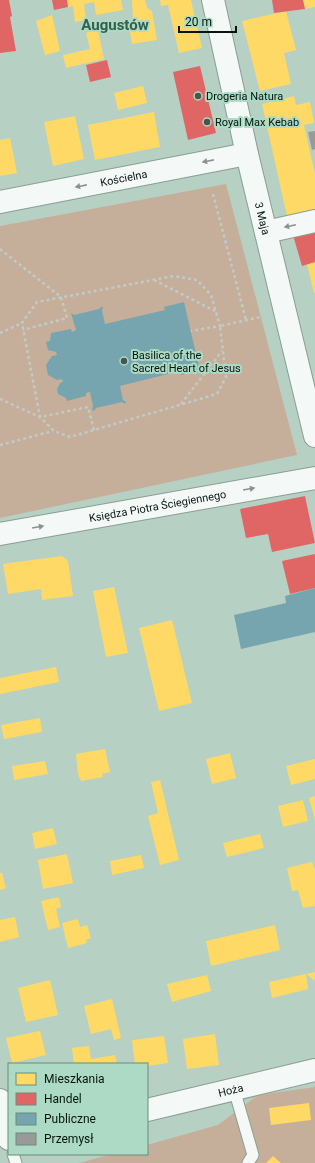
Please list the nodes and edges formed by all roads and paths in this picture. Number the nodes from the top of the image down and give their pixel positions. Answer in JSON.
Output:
{"nodes":[{"id":1,"x":212,"y":0,"type":"edge"},
{"id":2,"x":246,"y":154,"type":"junction"},
{"id":3,"x":213,"y":194,"type":"dead end"},
{"id":4,"x":0,"y":202,"type":"edge"},
{"id":5,"x":315,"y":221,"type":"edge"},
{"id":6,"x":266,"y":232,"type":"junction"},
{"id":7,"x":0,"y":250,"type":"edge"},
{"id":8,"x":154,"y":280,"type":"junction"},
{"id":9,"x":61,"y":297,"type":"junction"},
{"id":10,"x":215,"y":312,"type":"junction"},
{"id":11,"x":261,"y":317,"type":"dead end"},
{"id":12,"x":246,"y":320,"type":"junction"},
{"id":13,"x":22,"y":323,"type":"junction"},
{"id":14,"x":220,"y":326,"type":"junction"},
{"id":15,"x":23,"y":330,"type":"junction"},
{"id":16,"x":191,"y":331,"type":"dead end"},
{"id":17,"x":0,"y":333,"type":"edge"},
{"id":18,"x":223,"y":351,"type":"junction"},
{"id":19,"x":0,"y":399,"type":"edge"},
{"id":20,"x":181,"y":405,"type":"junction"},
{"id":21,"x":40,"y":417,"type":"junction"},
{"id":22,"x":94,"y":430,"type":"junction"},
{"id":23,"x":54,"y":431,"type":"junction"},
{"id":24,"x":315,"y":436,"type":"edge"},
{"id":25,"x":0,"y":445,"type":"edge"},
{"id":26,"x":315,"y":478,"type":"edge"},
{"id":27,"x":0,"y":534,"type":"edge"},
{"id":28,"x":246,"y":1064,"type":"dead end"},
{"id":29,"x":315,"y":1070,"type":"edge"},
{"id":30,"x":148,"y":1081,"type":"edge"},
{"id":31,"x":234,"y":1089,"type":"junction"},
{"id":32,"x":0,"y":1100,"type":"edge"},
{"id":33,"x":148,"y":1110,"type":"edge"},
{"id":34,"x":8,"y":1135,"type":"edge"},
{"id":35,"x":248,"y":1163,"type":"edge"}],
"edges":[{"from":1,"to":2,"type":"street","name":"3 Maja"},
{"from":2,"to":4,"type":"street","name":"Kościelna","one_way":true},
{"from":2,"to":6,"type":"street","name":"3 Maja"},
{"from":3,"to":12,"type":"path"},
{"from":5,"to":6,"type":"street","one_way":true},
{"from":6,"to":24,"type":"street","name":"3 Maja"},
{"from":7,"to":9,"type":"path"},
{"from":8,"to":9,"type":"path"},
{"from":8,"to":10,"type":"path"},
{"from":8,"to":10,"type":"path"},
{"from":9,"to":13,"type":"path"},
{"from":9,"to":15,"type":"path"},
{"from":10,"to":14,"type":"path"},
{"from":11,"to":12,"type":"path"},
{"from":12,"to":14,"type":"path"},
{"from":13,"to":15,"type":"path"},
{"from":13,"to":17,"type":"path"},
{"from":14,"to":16,"type":"path"},
{"from":14,"to":18,"type":"path"},
{"from":15,"to":21,"type":"path"},
{"from":18,"to":20,"type":"path"},
{"from":18,"to":20,"type":"path"},
{"from":19,"to":21,"type":"path"},
{"from":20,"to":22,"type":"path"},
{"from":21,"to":22,"type":"path"},
{"from":21,"to":23,"type":"path"},
{"from":22,"to":23,"type":"path"},
{"from":23,"to":25,"type":"path"},
{"from":27,"to":26,"type":"street","name":"Księdza Piotra Ściegiennego","one_way":true},
{"from":28,"to":30,"type":"path"},
{"from":29,"to":31,"type":"street","name":"Hoża"},
{"from":31,"to":33,"type":"street","name":"Hoża"},
{"from":31,"to":35,"type":"lane"},
{"from":32,"to":34,"type":"street"}]}
